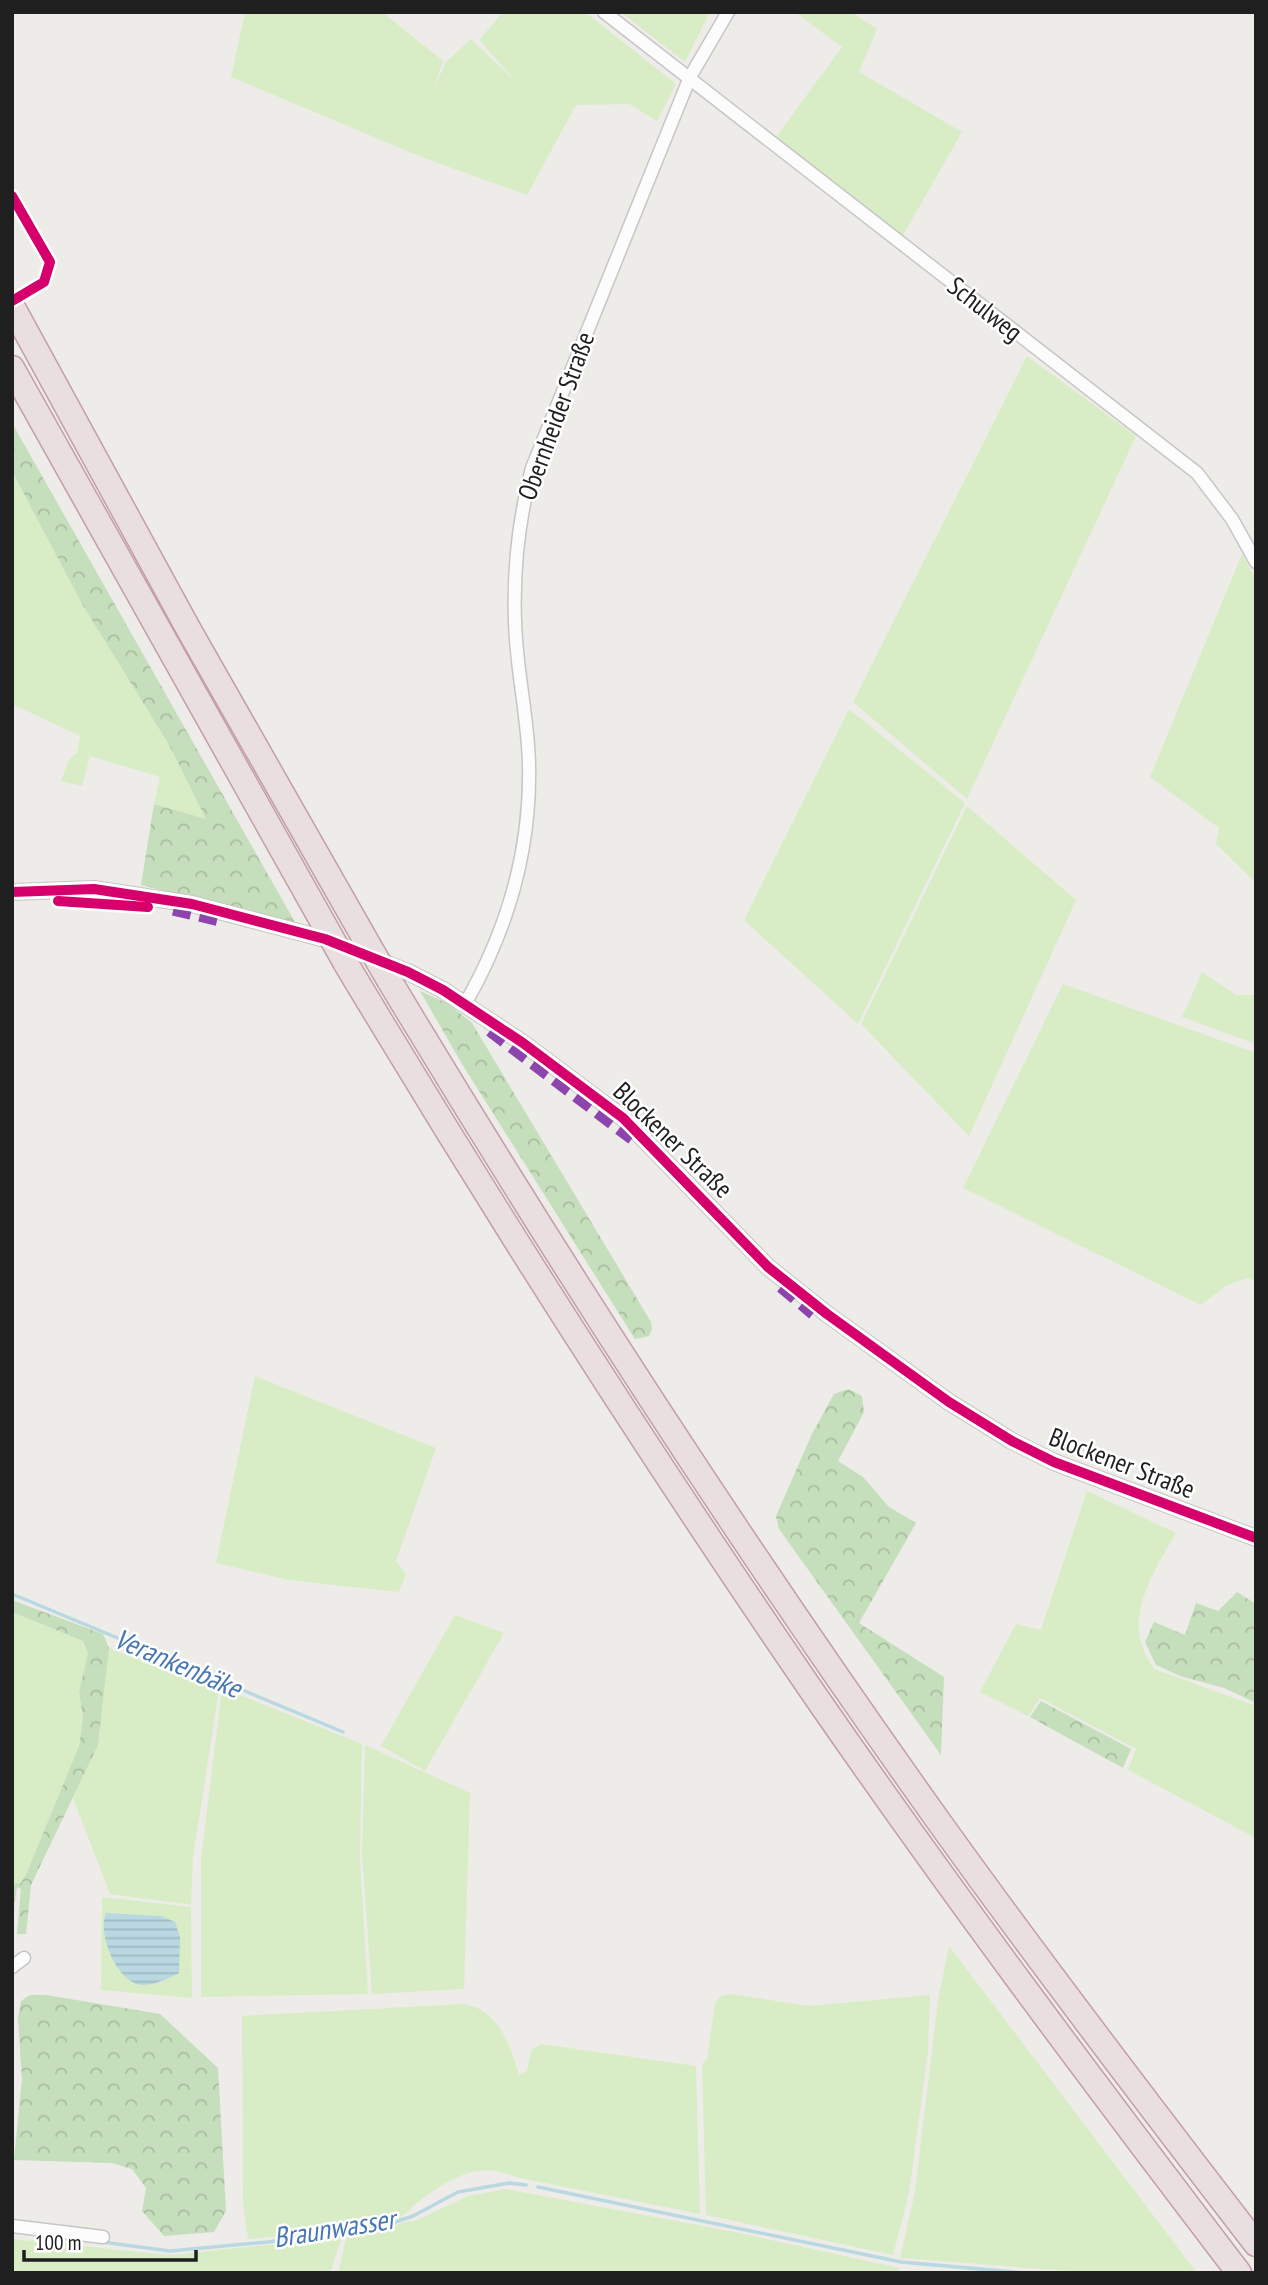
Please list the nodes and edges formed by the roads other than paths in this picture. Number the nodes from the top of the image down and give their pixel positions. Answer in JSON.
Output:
{"nodes":[{"id":1,"x":604,"y":12,"type":"edge"},
{"id":2,"x":728,"y":12,"type":"edge"},
{"id":3,"x":690,"y":77,"type":"junction"},
{"id":4,"x":12,"y":306,"type":"edge"},
{"id":5,"x":12,"y":368,"type":"edge"},
{"id":6,"x":1256,"y":562,"type":"edge"},
{"id":7,"x":12,"y":892,"type":"edge"},
{"id":8,"x":466,"y":1004,"type":"junction"},
{"id":9,"x":1256,"y":1538,"type":"edge"},
{"id":10,"x":24,"y":1958,"type":"dead end"},
{"id":11,"x":12,"y":1967,"type":"edge"},
{"id":12,"x":12,"y":2226,"type":"edge"},
{"id":13,"x":103,"y":2237,"type":"dead end"},
{"id":14,"x":1256,"y":2244,"type":"edge"},
{"id":15,"x":1240,"y":2273,"type":"edge"}],
"edges":[{"from":1,"to":3,"type":"street","name":"Schulweg"},
{"from":2,"to":3,"type":"street","name":"Obernheider Straße"},
{"from":3,"to":6,"type":"street","name":"Schulweg"},
{"from":3,"to":8,"type":"street","name":"Obernheider Straße"},
{"from":4,"to":14,"type":"highway","bridge":true},
{"from":5,"to":15,"type":"highway","bridge":true},
{"from":7,"to":8,"type":"street","name":"Blockener Straße"},
{"from":8,"to":9,"type":"street","name":"Blockener Straße"},
{"from":10,"to":11,"type":"street"},
{"from":12,"to":13,"type":"street"}]}
